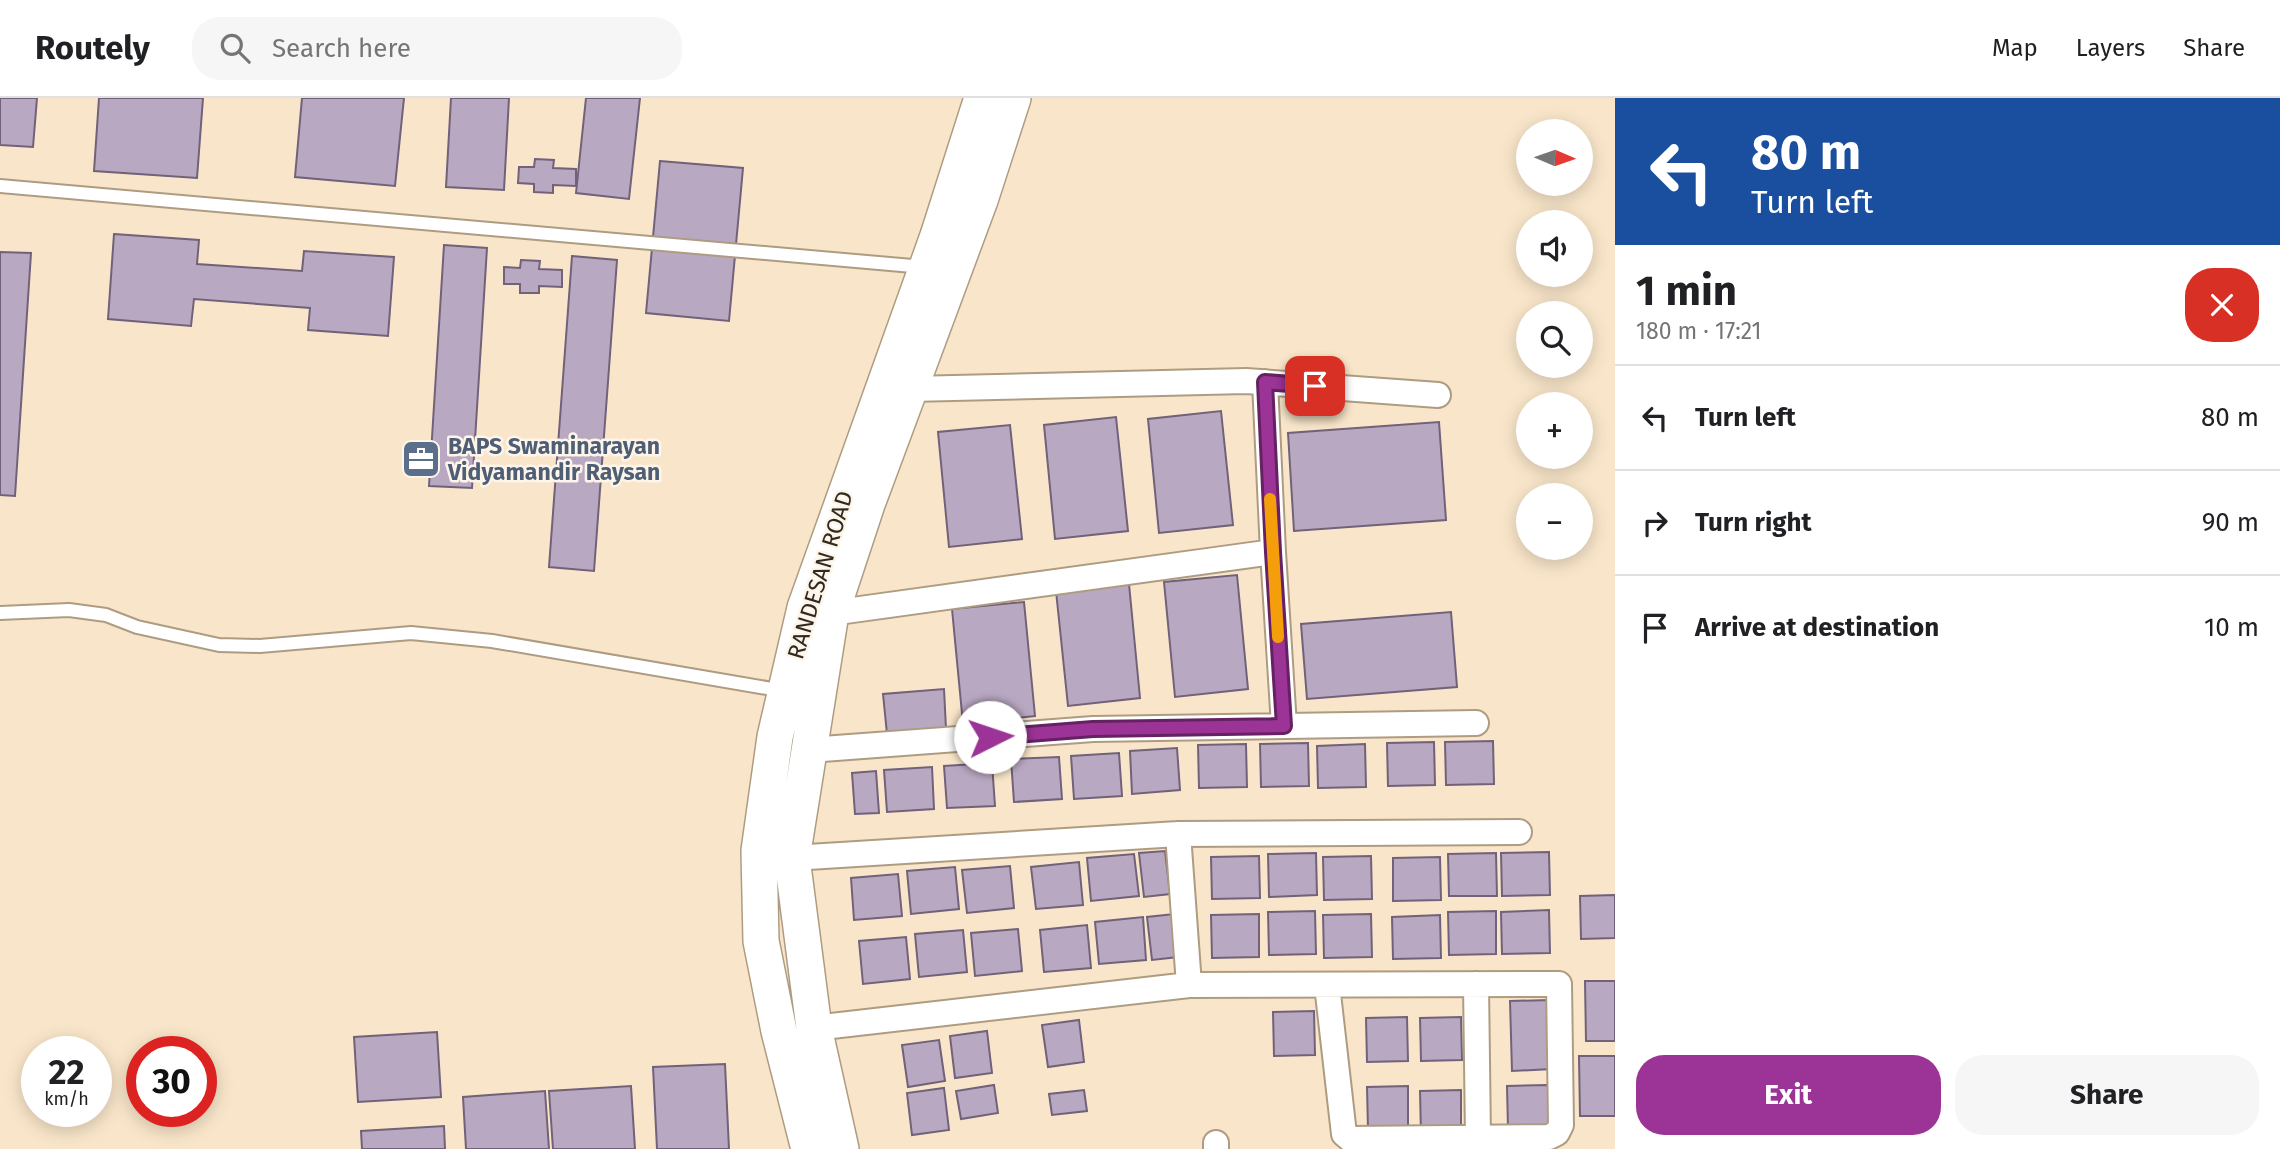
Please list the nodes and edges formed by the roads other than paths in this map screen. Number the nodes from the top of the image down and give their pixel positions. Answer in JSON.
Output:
{"nodes":[{"id":1,"x":982,"y":98,"type":"edge"},
{"id":2,"x":1013,"y":98,"type":"edge"},
{"id":3,"x":0,"y":187,"type":"edge"},
{"id":4,"x":926,"y":267,"type":"junction"},
{"id":5,"x":1265,"y":382,"type":"junction"},
{"id":6,"x":910,"y":389,"type":"junction"},
{"id":7,"x":1437,"y":395,"type":"dead end"},
{"id":8,"x":1273,"y":552,"type":"junction"},
{"id":9,"x":831,"y":612,"type":"junction"},
{"id":10,"x":0,"y":613,"type":"edge"},
{"id":11,"x":785,"y":692,"type":"junction"},
{"id":12,"x":1476,"y":723,"type":"dead end"},
{"id":13,"x":1284,"y":726,"type":"junction"},
{"id":14,"x":809,"y":750,"type":"junction"},
{"id":15,"x":1519,"y":832,"type":"dead end"},
{"id":16,"x":1178,"y":834,"type":"junction"},
{"id":17,"x":792,"y":858,"type":"junction"},
{"id":18,"x":1476,"y":984,"type":"junction"},
{"id":19,"x":1189,"y":985,"type":"junction"},
{"id":20,"x":1327,"y":985,"type":"junction"},
{"id":21,"x":814,"y":1028,"type":"junction"},
{"id":22,"x":1478,"y":1138,"type":"junction"},
{"id":23,"x":809,"y":1149,"type":"edge"},
{"id":24,"x":841,"y":1149,"type":"edge"}],
"edges":[{"from":1,"to":4,"type":"street","name":"RANDESAN ROAD"},
{"from":2,"to":6,"type":"street","name":"RANDESAN ROAD"},
{"from":3,"to":4,"type":"lane"},
{"from":4,"to":11,"type":"street","name":"RANDESAN ROAD"},
{"from":5,"to":6,"type":"street"},
{"from":5,"to":7,"type":"street"},
{"from":5,"to":8,"type":"street"},
{"from":6,"to":9,"type":"street","name":"RANDESAN ROAD"},
{"from":8,"to":9,"type":"street"},
{"from":8,"to":13,"type":"street"},
{"from":9,"to":14,"type":"street","name":"RANDESAN ROAD"},
{"from":10,"to":11,"type":"lane"},
{"from":11,"to":23,"type":"street","name":"RANDESAN ROAD"},
{"from":12,"to":13,"type":"street"},
{"from":13,"to":14,"type":"street"},
{"from":14,"to":17,"type":"street","name":"RANDESAN ROAD"},
{"from":15,"to":16,"type":"street"},
{"from":16,"to":17,"type":"street"},
{"from":16,"to":19,"type":"street"},
{"from":17,"to":21,"type":"street","name":"RANDESAN ROAD"},
{"from":18,"to":20,"type":"street"},
{"from":18,"to":22,"type":"street"},
{"from":18,"to":22,"type":"street"},
{"from":19,"to":20,"type":"street"},
{"from":19,"to":21,"type":"street"},
{"from":20,"to":22,"type":"street"},
{"from":21,"to":24,"type":"street","name":"RANDESAN ROAD"}]}
